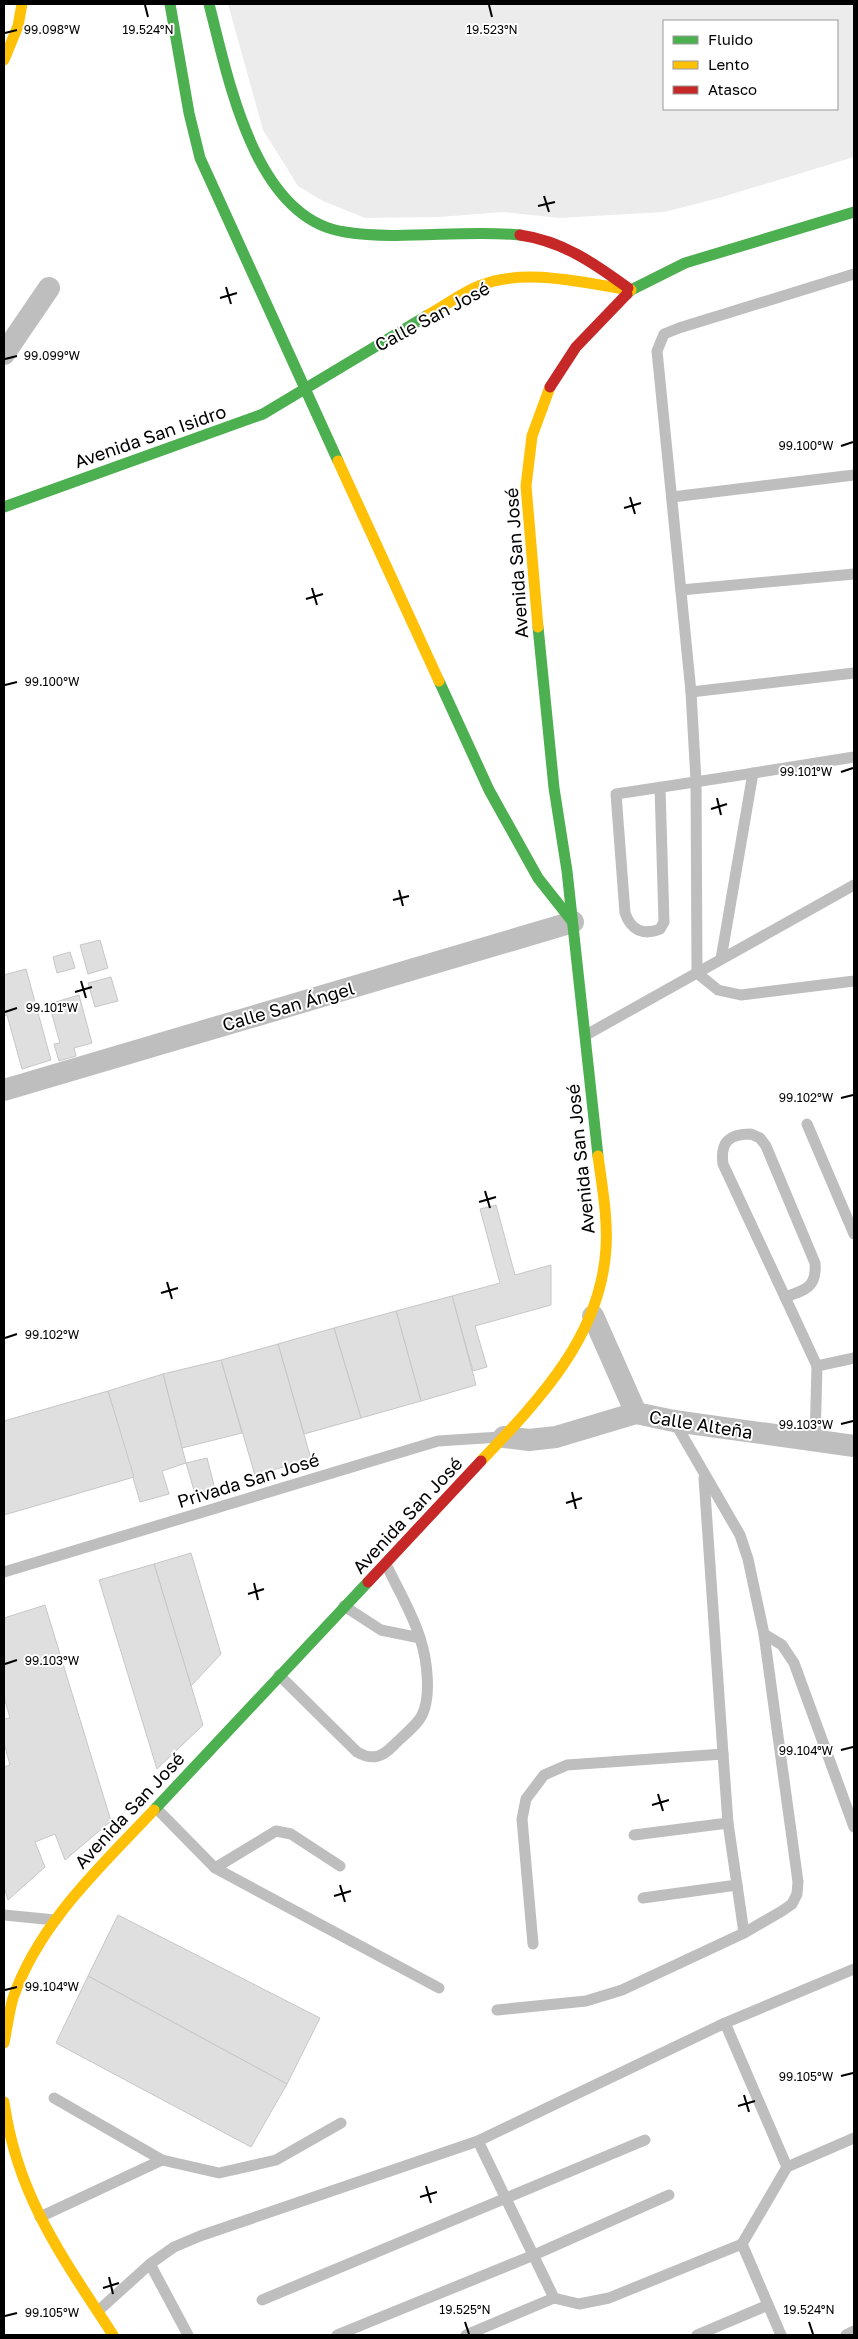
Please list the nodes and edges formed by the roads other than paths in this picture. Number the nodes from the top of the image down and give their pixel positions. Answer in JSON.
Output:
{"nodes":[{"id":1,"x":22,"y":4,"type":"edge"},
{"id":2,"x":170,"y":4,"type":"edge"},
{"id":3,"x":209,"y":4,"type":"edge"},
{"id":4,"x":4,"y":60,"type":"edge"},
{"id":5,"x":854,"y":212,"type":"edge"},
{"id":6,"x":854,"y":274,"type":"edge"},
{"id":7,"x":49,"y":288,"type":"dead end"},
{"id":8,"x":631,"y":290,"type":"junction"},
{"id":9,"x":4,"y":354,"type":"edge"},
{"id":10,"x":304,"y":392,"type":"junction"},
{"id":11,"x":854,"y":475,"type":"edge"},
{"id":12,"x":672,"y":497,"type":"junction"},
{"id":13,"x":4,"y":508,"type":"edge"},
{"id":14,"x":854,"y":574,"type":"edge"},
{"id":15,"x":681,"y":590,"type":"junction"},
{"id":16,"x":854,"y":673,"type":"edge"},
{"id":17,"x":691,"y":692,"type":"junction"},
{"id":18,"x":854,"y":757,"type":"edge"},
{"id":19,"x":753,"y":773,"type":"junction"},
{"id":20,"x":696,"y":782,"type":"junction"},
{"id":21,"x":660,"y":787,"type":"junction"},
{"id":22,"x":854,"y":885,"type":"edge"},
{"id":23,"x":573,"y":922,"type":"junction"},
{"id":24,"x":721,"y":959,"type":"junction"},
{"id":25,"x":697,"y":973,"type":"junction"},
{"id":26,"x":854,"y":981,"type":"edge"},
{"id":27,"x":584,"y":1036,"type":"junction"},
{"id":28,"x":4,"y":1090,"type":"edge"},
{"id":29,"x":807,"y":1124,"type":"dead end"},
{"id":30,"x":854,"y":1234,"type":"edge"},
{"id":31,"x":785,"y":1297,"type":"junction"},
{"id":32,"x":593,"y":1316,"type":"junction"},
{"id":33,"x":854,"y":1358,"type":"edge"},
{"id":34,"x":817,"y":1366,"type":"junction"},
{"id":35,"x":636,"y":1413,"type":"junction"},
{"id":36,"x":674,"y":1422,"type":"junction"},
{"id":37,"x":504,"y":1437,"type":"junction"},
{"id":38,"x":815,"y":1441,"type":"junction"},
{"id":39,"x":854,"y":1446,"type":"edge"},
{"id":40,"x":704,"y":1474,"type":"junction"},
{"id":41,"x":386,"y":1564,"type":"junction"},
{"id":42,"x":4,"y":1572,"type":"edge"},
{"id":43,"x":344,"y":1606,"type":"junction"},
{"id":44,"x":764,"y":1634,"type":"junction"},
{"id":45,"x":420,"y":1638,"type":"junction"},
{"id":46,"x":279,"y":1675,"type":"junction"},
{"id":47,"x":723,"y":1754,"type":"junction"},
{"id":48,"x":155,"y":1807,"type":"junction"},
{"id":49,"x":728,"y":1823,"type":"junction"},
{"id":50,"x":854,"y":1827,"type":"edge"},
{"id":51,"x":634,"y":1835,"type":"dead end"},
{"id":52,"x":340,"y":1866,"type":"dead end"},
{"id":53,"x":216,"y":1868,"type":"junction"},
{"id":54,"x":737,"y":1885,"type":"junction"},
{"id":55,"x":643,"y":1898,"type":"dead end"},
{"id":56,"x":4,"y":1915,"type":"edge"},
{"id":57,"x":55,"y":1920,"type":"junction"},
{"id":58,"x":744,"y":1933,"type":"junction"},
{"id":59,"x":533,"y":1944,"type":"dead end"},
{"id":60,"x":854,"y":1969,"type":"edge"},
{"id":61,"x":439,"y":1988,"type":"dead end"},
{"id":62,"x":497,"y":2010,"type":"dead end"},
{"id":63,"x":725,"y":2023,"type":"junction"},
{"id":64,"x":4,"y":2043,"type":"edge"},
{"id":65,"x":54,"y":2098,"type":"dead end"},
{"id":66,"x":4,"y":2102,"type":"edge"},
{"id":67,"x":342,"y":2122,"type":"dead end"},
{"id":68,"x":854,"y":2138,"type":"edge"},
{"id":69,"x":645,"y":2140,"type":"dead end"},
{"id":70,"x":478,"y":2141,"type":"junction"},
{"id":71,"x":9,"y":2157,"type":"edge"},
{"id":72,"x":162,"y":2160,"type":"junction"},
{"id":73,"x":787,"y":2167,"type":"junction"},
{"id":74,"x":669,"y":2195,"type":"dead end"},
{"id":75,"x":506,"y":2199,"type":"junction"},
{"id":76,"x":40,"y":2217,"type":"junction"},
{"id":77,"x":742,"y":2244,"type":"junction"},
{"id":78,"x":534,"y":2255,"type":"junction"},
{"id":79,"x":150,"y":2264,"type":"junction"},
{"id":80,"x":554,"y":2298,"type":"junction"},
{"id":81,"x":262,"y":2300,"type":"dead end"},
{"id":82,"x":768,"y":2305,"type":"junction"},
{"id":83,"x":98,"y":2311,"type":"junction"},
{"id":84,"x":854,"y":2331,"type":"edge"},
{"id":85,"x":113,"y":2335,"type":"edge"},
{"id":86,"x":188,"y":2335,"type":"edge"},
{"id":87,"x":337,"y":2335,"type":"edge"},
{"id":88,"x":466,"y":2335,"type":"edge"},
{"id":89,"x":697,"y":2335,"type":"edge"},
{"id":90,"x":781,"y":2335,"type":"edge"},
{"id":91,"x":846,"y":2335,"type":"edge"}],
"edges":[{"from":1,"to":4,"type":"main road"},
{"from":2,"to":10,"type":"main road"},
{"from":3,"to":8,"type":"main road"},
{"from":5,"to":8,"type":"main road","name":"Avenida San José"},
{"from":6,"to":12,"type":"lane"},
{"from":7,"to":9,"type":"street"},
{"from":8,"to":10,"type":"main road","name":"Calle San José"},
{"from":8,"to":23,"type":"main road","name":"Avenida San José"},
{"from":10,"to":13,"type":"main road","name":"Avenida San Isidro"},
{"from":10,"to":23,"type":"main road"},
{"from":11,"to":12,"type":"lane"},
{"from":12,"to":15,"type":"lane"},
{"from":14,"to":15,"type":"lane"},
{"from":15,"to":17,"type":"lane"},
{"from":16,"to":17,"type":"lane"},
{"from":17,"to":20,"type":"lane"},
{"from":18,"to":19,"type":"lane"},
{"from":19,"to":20,"type":"lane"},
{"from":19,"to":24,"type":"lane"},
{"from":20,"to":21,"type":"lane"},
{"from":20,"to":25,"type":"lane"},
{"from":21,"to":21,"type":"lane"},
{"from":22,"to":24,"type":"lane"},
{"from":23,"to":27,"type":"main road","name":"Avenida San José"},
{"from":23,"to":28,"type":"street","name":"Calle San Ángel"},
{"from":24,"to":25,"type":"lane"},
{"from":25,"to":26,"type":"lane"},
{"from":25,"to":27,"type":"lane"},
{"from":27,"to":32,"type":"main road","name":"Avenida San José"},
{"from":29,"to":30,"type":"lane"},
{"from":31,"to":31,"type":"lane"},
{"from":31,"to":34,"type":"lane"},
{"from":32,"to":35,"type":"street","name":"Calle Alteña"},
{"from":32,"to":37,"type":"main road","name":"Avenida San José"},
{"from":33,"to":34,"type":"lane"},
{"from":34,"to":38,"type":"lane"},
{"from":35,"to":36,"type":"street","name":"Calle Alteña"},
{"from":35,"to":37,"type":"street","name":"Calle Alteña"},
{"from":36,"to":38,"type":"street","name":"Calle Alteña"},
{"from":36,"to":40,"type":"lane"},
{"from":37,"to":41,"type":"main road","name":"Avenida San José"},
{"from":37,"to":42,"type":"lane","name":"Privada San José"},
{"from":38,"to":39,"type":"street","name":"Calle Alteña"},
{"from":40,"to":44,"type":"lane"},
{"from":40,"to":47,"type":"lane"},
{"from":41,"to":43,"type":"main road","name":"Avenida San José"},
{"from":41,"to":45,"type":"lane"},
{"from":43,"to":45,"type":"lane"},
{"from":43,"to":46,"type":"main road","name":"Avenida San José"},
{"from":44,"to":50,"type":"lane"},
{"from":44,"to":58,"type":"lane"},
{"from":45,"to":46,"type":"lane"},
{"from":46,"to":48,"type":"main road","name":"Avenida San José"},
{"from":47,"to":49,"type":"lane"},
{"from":47,"to":59,"type":"lane"},
{"from":48,"to":53,"type":"lane"},
{"from":48,"to":57,"type":"main road","name":"Avenida San José"},
{"from":49,"to":51,"type":"lane"},
{"from":49,"to":54,"type":"lane"},
{"from":52,"to":53,"type":"lane"},
{"from":53,"to":61,"type":"lane"},
{"from":54,"to":55,"type":"lane"},
{"from":54,"to":58,"type":"lane"},
{"from":56,"to":57,"type":"lane"},
{"from":57,"to":64,"type":"main road","name":"Avenida San José"},
{"from":58,"to":62,"type":"lane"},
{"from":60,"to":63,"type":"lane"},
{"from":63,"to":70,"type":"lane"},
{"from":63,"to":73,"type":"lane"},
{"from":65,"to":72,"type":"lane"},
{"from":66,"to":71,"type":"main road"},
{"from":67,"to":72,"type":"lane"},
{"from":68,"to":73,"type":"lane"},
{"from":69,"to":75,"type":"lane"},
{"from":70,"to":75,"type":"lane"},
{"from":70,"to":79,"type":"lane"},
{"from":71,"to":76,"type":"main road"},
{"from":72,"to":76,"type":"lane"},
{"from":73,"to":77,"type":"lane"},
{"from":74,"to":78,"type":"lane"},
{"from":75,"to":78,"type":"lane"},
{"from":75,"to":81,"type":"lane"},
{"from":76,"to":83,"type":"main road"},
{"from":77,"to":80,"type":"lane"},
{"from":77,"to":82,"type":"lane"},
{"from":78,"to":80,"type":"lane"},
{"from":78,"to":87,"type":"lane"},
{"from":79,"to":83,"type":"lane"},
{"from":79,"to":86,"type":"lane"},
{"from":80,"to":88,"type":"lane"},
{"from":82,"to":89,"type":"lane"},
{"from":82,"to":90,"type":"lane"},
{"from":83,"to":85,"type":"main road"},
{"from":84,"to":91,"type":"lane"}]}
